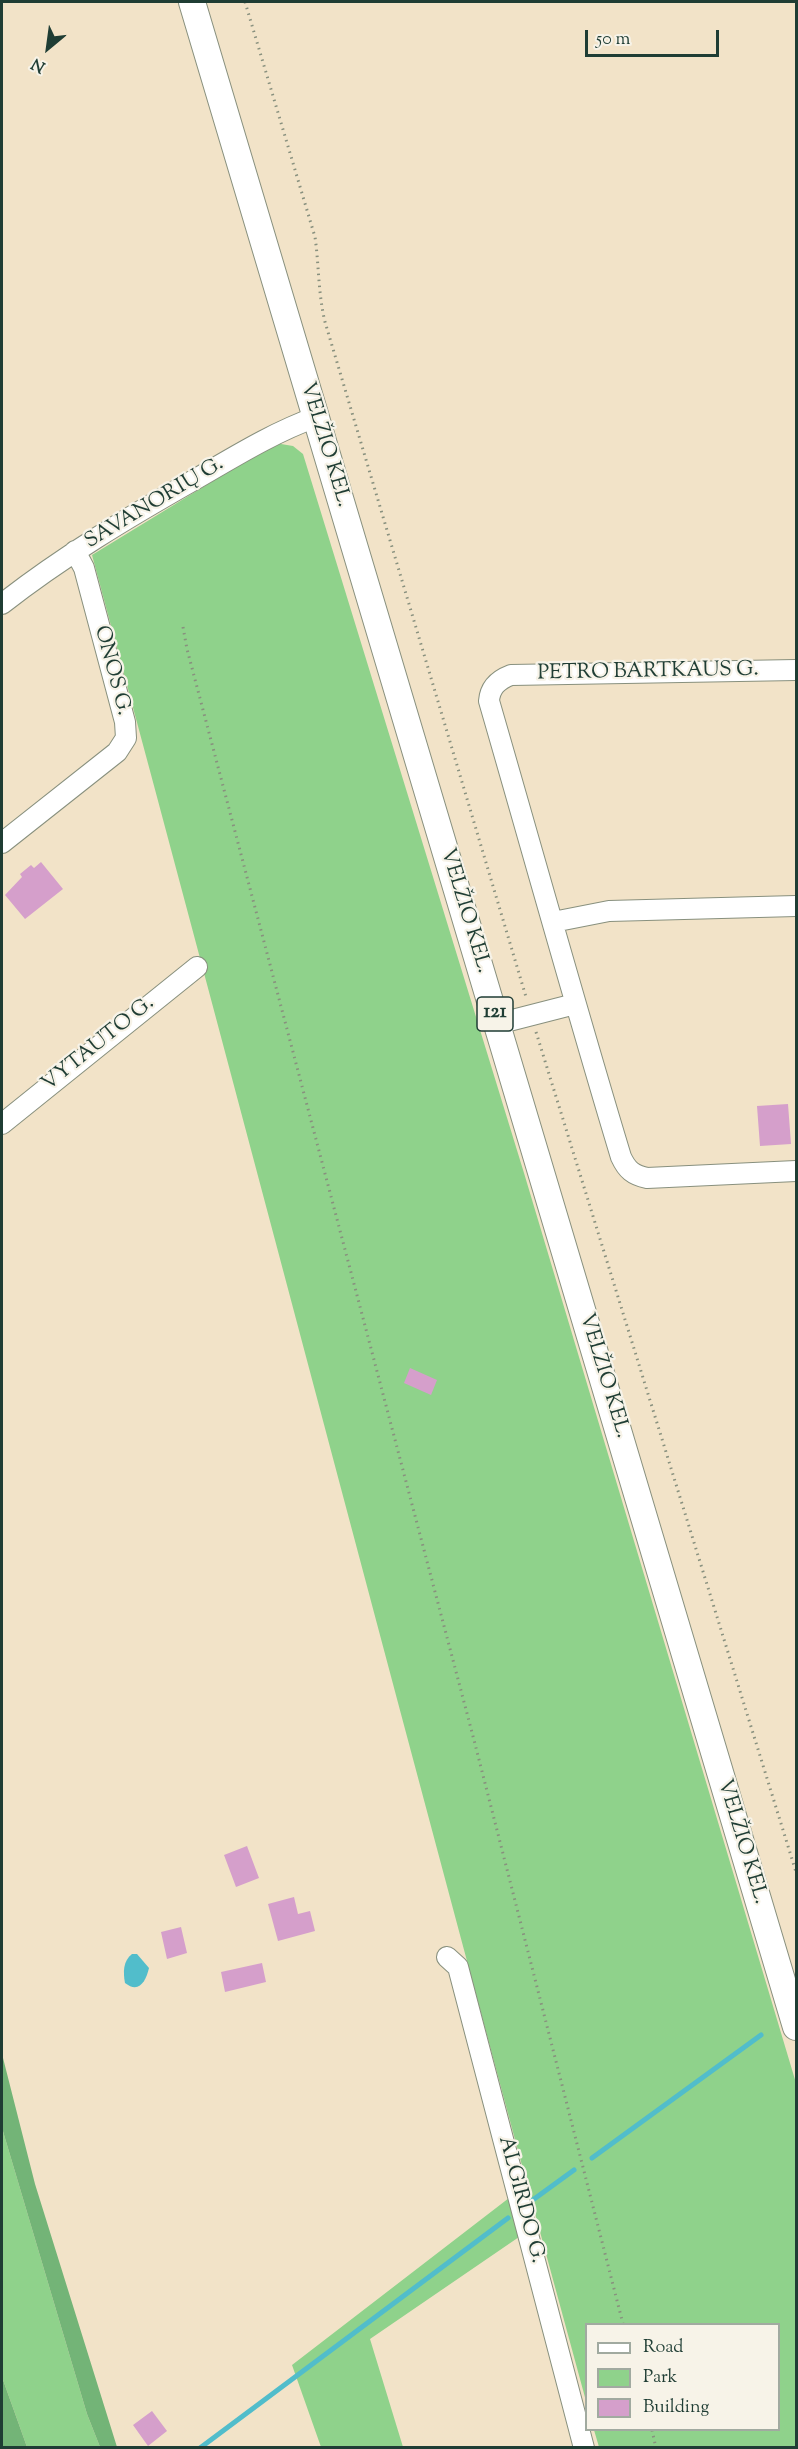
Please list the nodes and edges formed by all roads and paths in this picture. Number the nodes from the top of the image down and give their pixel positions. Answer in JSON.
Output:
{"nodes":[{"id":1,"x":192,"y":2,"type":"edge"},
{"id":2,"x":244,"y":2,"type":"edge"},
{"id":3,"x":316,"y":417,"type":"junction"},
{"id":4,"x":75,"y":551,"type":"junction"},
{"id":5,"x":2,"y":604,"type":"edge"},
{"id":6,"x":183,"y":627,"type":"dead end"},
{"id":7,"x":796,"y":670,"type":"edge"},
{"id":8,"x":2,"y":843,"type":"edge"},
{"id":9,"x":796,"y":906,"type":"edge"},
{"id":10,"x":553,"y":922,"type":"junction"},
{"id":11,"x":197,"y":967,"type":"dead end"},
{"id":12,"x":574,"y":1004,"type":"junction"},
{"id":13,"x":531,"y":1015,"type":"junction"},
{"id":14,"x":497,"y":1024,"type":"junction"},
{"id":15,"x":2,"y":1124,"type":"edge"},
{"id":16,"x":796,"y":1171,"type":"edge"},
{"id":17,"x":796,"y":1872,"type":"edge"},
{"id":18,"x":447,"y":1957,"type":"dead end"},
{"id":19,"x":796,"y":2027,"type":"edge"},
{"id":20,"x":622,"y":2323,"type":"edge"},
{"id":21,"x":652,"y":2431,"type":"edge"},
{"id":22,"x":584,"y":2448,"type":"edge"},
{"id":23,"x":657,"y":2448,"type":"edge"}],
"edges":[{"from":1,"to":3,"type":"main road","name":"VELŽIO KEL.","number":"121"},
{"from":2,"to":13,"type":"path"},
{"from":3,"to":4,"type":"street","name":"SAVANORIŲ G."},
{"from":3,"to":14,"type":"main road","name":"VELŽIO KEL.","number":"121"},
{"from":4,"to":5,"type":"street","name":"SAVANORIŲ G."},
{"from":4,"to":8,"type":"street","name":"ONOS G."},
{"from":6,"to":20,"type":"path"},
{"from":7,"to":10,"type":"street","name":"PETRO BARTKAUS G."},
{"from":9,"to":10,"type":"street"},
{"from":10,"to":12,"type":"street"},
{"from":11,"to":15,"type":"street","name":"VYTAUTO G."},
{"from":12,"to":13,"type":"street"},
{"from":12,"to":16,"type":"street"},
{"from":13,"to":14,"type":"street"},
{"from":13,"to":17,"type":"path"},
{"from":14,"to":19,"type":"main road","name":"VELŽIO KEL.","number":"121"},
{"from":18,"to":22,"type":"street","name":"ALGIRDO G."},
{"from":21,"to":23,"type":"path"}]}
